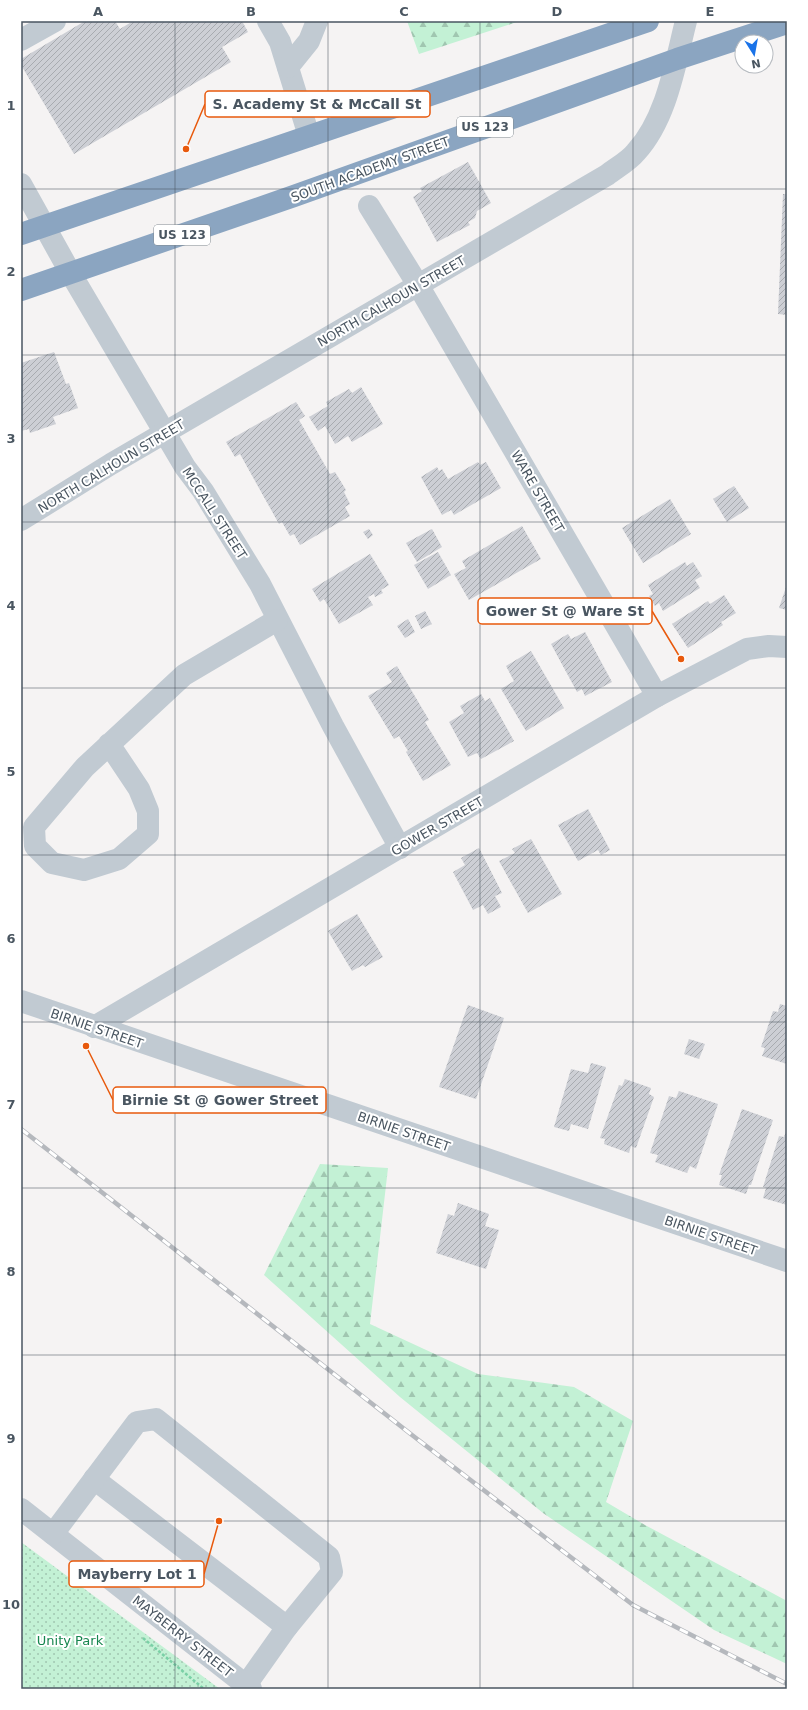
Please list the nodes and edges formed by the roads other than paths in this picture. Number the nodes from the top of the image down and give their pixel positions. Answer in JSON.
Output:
{"nodes":[{"id":1,"x":56,"y":21,"type":"edge"},
{"id":2,"x":268,"y":21,"type":"edge"},
{"id":3,"x":317,"y":21,"type":"edge"},
{"id":4,"x":648,"y":21,"type":"edge"},
{"id":5,"x":686,"y":21,"type":"edge"},
{"id":6,"x":787,"y":23,"type":"edge"},
{"id":7,"x":21,"y":40,"type":"edge"},
{"id":8,"x":677,"y":59,"type":"junction"},
{"id":9,"x":288,"y":67,"type":"junction"},
{"id":10,"x":309,"y":136,"type":"junction"},
{"id":11,"x":21,"y":184,"type":"edge"},
{"id":12,"x":369,"y":206,"type":"dead end"},
{"id":13,"x":45,"y":227,"type":"junction"},
{"id":14,"x":21,"y":234,"type":"edge"},
{"id":15,"x":71,"y":274,"type":"junction"},
{"id":16,"x":418,"y":285,"type":"junction"},
{"id":17,"x":21,"y":290,"type":"edge"},
{"id":18,"x":166,"y":433,"type":"junction"},
{"id":19,"x":21,"y":520,"type":"edge"},
{"id":20,"x":277,"y":620,"type":"junction"},
{"id":21,"x":787,"y":647,"type":"edge"},
{"id":22,"x":657,"y":696,"type":"junction"},
{"id":23,"x":109,"y":744,"type":"junction"},
{"id":24,"x":400,"y":848,"type":"junction"},
{"id":25,"x":21,"y":1001,"type":"edge"},
{"id":26,"x":94,"y":1027,"type":"junction"},
{"id":27,"x":787,"y":1261,"type":"edge"},
{"id":28,"x":94,"y":1479,"type":"junction"},
{"id":29,"x":21,"y":1509,"type":"edge"},
{"id":30,"x":53,"y":1534,"type":"junction"},
{"id":31,"x":287,"y":1627,"type":"junction"},
{"id":32,"x":248,"y":1687,"type":"edge"}],
"edges":[{"from":1,"to":7,"type":"street"},
{"from":2,"to":9,"type":"street"},
{"from":3,"to":9,"type":"street"},
{"from":4,"to":10,"type":"highway"},
{"from":5,"to":8,"type":"street","name":"NORTH CALHOUN STREET"},
{"from":6,"to":8,"type":"highway","name":"SOUTH ACADEMY STREET","number":"US 123"},
{"from":8,"to":15,"type":"highway","name":"SOUTH ACADEMY STREET","number":"US 123"},
{"from":8,"to":16,"type":"street","name":"NORTH CALHOUN STREET"},
{"from":9,"to":10,"type":"street"},
{"from":10,"to":13,"type":"highway"},
{"from":11,"to":13,"type":"street","name":"MCCALL STREET"},
{"from":12,"to":16,"type":"street","name":"WARE STREET"},
{"from":13,"to":14,"type":"highway"},
{"from":13,"to":15,"type":"street","name":"MCCALL STREET"},
{"from":15,"to":17,"type":"highway","name":"SOUTH ACADEMY STREET","number":"US 123"},
{"from":15,"to":18,"type":"street","name":"MCCALL STREET"},
{"from":16,"to":18,"type":"street","name":"NORTH CALHOUN STREET"},
{"from":16,"to":22,"type":"street","name":"WARE STREET"},
{"from":18,"to":19,"type":"street","name":"NORTH CALHOUN STREET"},
{"from":18,"to":20,"type":"street","name":"MCCALL STREET"},
{"from":20,"to":23,"type":"street"},
{"from":20,"to":24,"type":"street","name":"MCCALL STREET"},
{"from":21,"to":22,"type":"street","name":"GOWER STREET"},
{"from":22,"to":24,"type":"street","name":"GOWER STREET"},
{"from":23,"to":23,"type":"street"},
{"from":24,"to":26,"type":"street","name":"GOWER STREET"},
{"from":25,"to":26,"type":"street","name":"BIRNIE STREET"},
{"from":26,"to":27,"type":"street","name":"BIRNIE STREET"},
{"from":28,"to":30,"type":"street"},
{"from":28,"to":31,"type":"street"},
{"from":28,"to":31,"type":"street"},
{"from":29,"to":30,"type":"street","name":"MAYBERRY STREET"},
{"from":30,"to":32,"type":"street","name":"MAYBERRY STREET"},
{"from":31,"to":32,"type":"street"}]}
